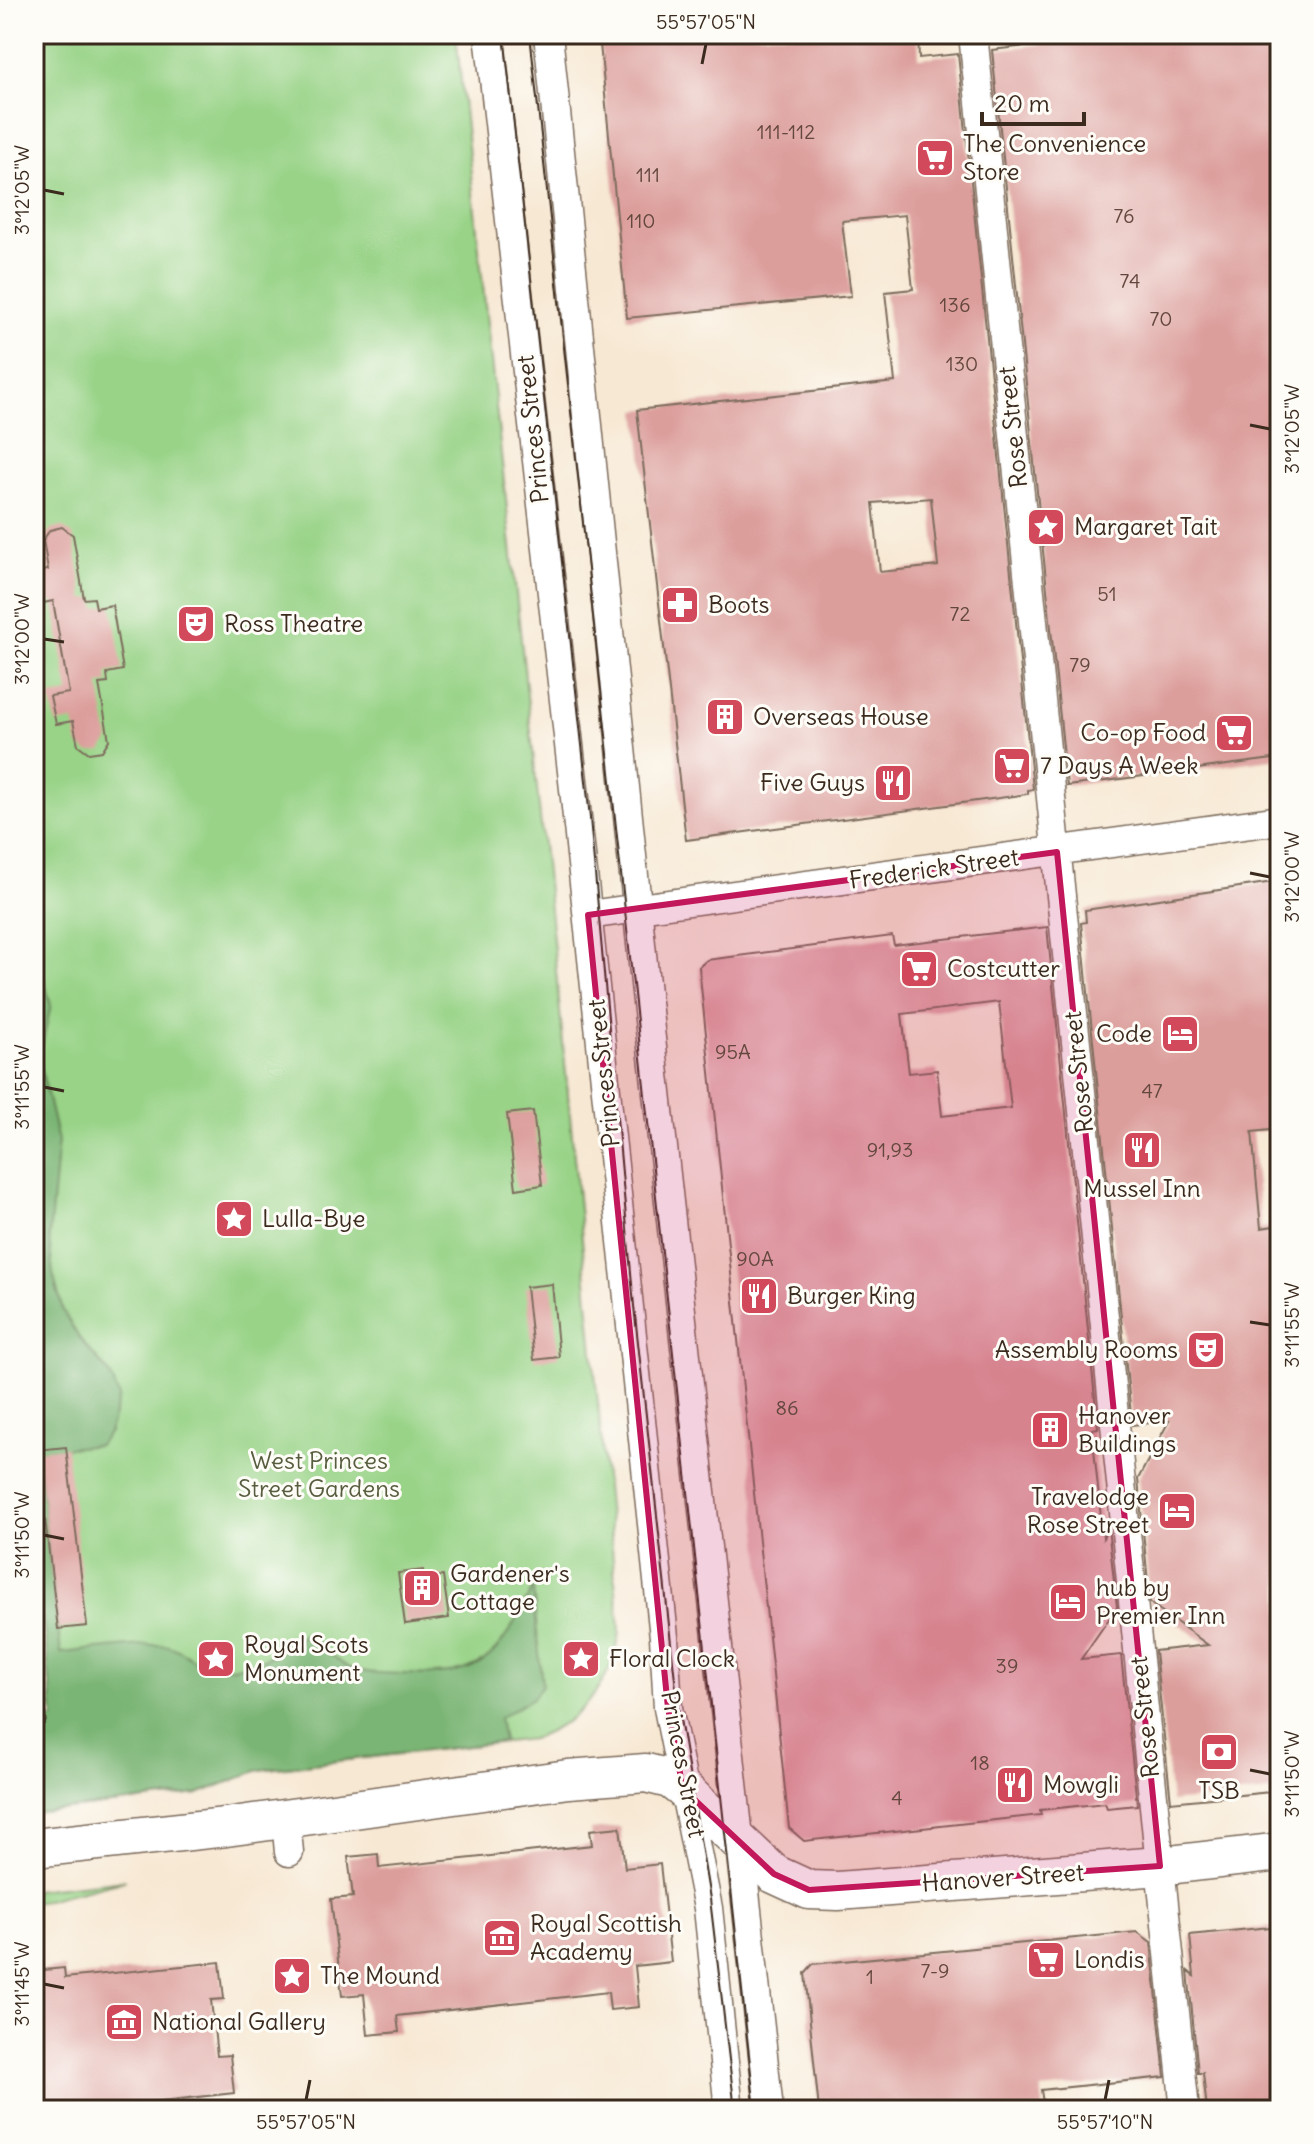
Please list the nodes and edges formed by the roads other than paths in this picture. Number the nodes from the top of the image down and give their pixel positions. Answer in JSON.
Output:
{"nodes":[{"id":1,"x":489,"y":34,"type":"edge"},
{"id":2,"x":548,"y":34,"type":"edge"},
{"id":3,"x":973,"y":34,"type":"edge"},
{"id":4,"x":1280,"y":820,"type":"edge"},
{"id":5,"x":1057,"y":852,"type":"junction"},
{"id":6,"x":640,"y":910,"type":"junction"},
{"id":7,"x":588,"y":915,"type":"junction"},
{"id":8,"x":683,"y":1789,"type":"junction"},
{"id":9,"x":740,"y":1843,"type":"junction"},
{"id":10,"x":34,"y":1848,"type":"edge"},
{"id":11,"x":1280,"y":1852,"type":"edge"},
{"id":12,"x":1160,"y":1866,"type":"junction"},
{"id":13,"x":729,"y":2110,"type":"edge"},
{"id":14,"x":769,"y":2110,"type":"edge"},
{"id":15,"x":1185,"y":2110,"type":"edge"}],
"edges":[{"from":1,"to":7,"type":"street","name":"Princes Street"},
{"from":2,"to":6,"type":"street","name":"Princes Street"},
{"from":3,"to":5,"type":"street","name":"Rose Street"},
{"from":4,"to":5,"type":"street","name":"Frederick Street"},
{"from":5,"to":6,"type":"street","name":"Frederick Street"},
{"from":5,"to":12,"type":"street","name":"Rose Street"},
{"from":6,"to":7,"type":"street","name":"Frederick Street"},
{"from":6,"to":9,"type":"street","name":"Princes Street"},
{"from":7,"to":8,"type":"street","name":"Princes Street"},
{"from":8,"to":9,"type":"street"},
{"from":8,"to":10,"type":"street"},
{"from":8,"to":13,"type":"street","name":"Princes Street"},
{"from":9,"to":12,"type":"street","name":"Hanover Street"},
{"from":9,"to":14,"type":"street","name":"Princes Street"},
{"from":11,"to":12,"type":"street","name":"Hanover Street"},
{"from":12,"to":15,"type":"street","name":"Rose Street"}]}
